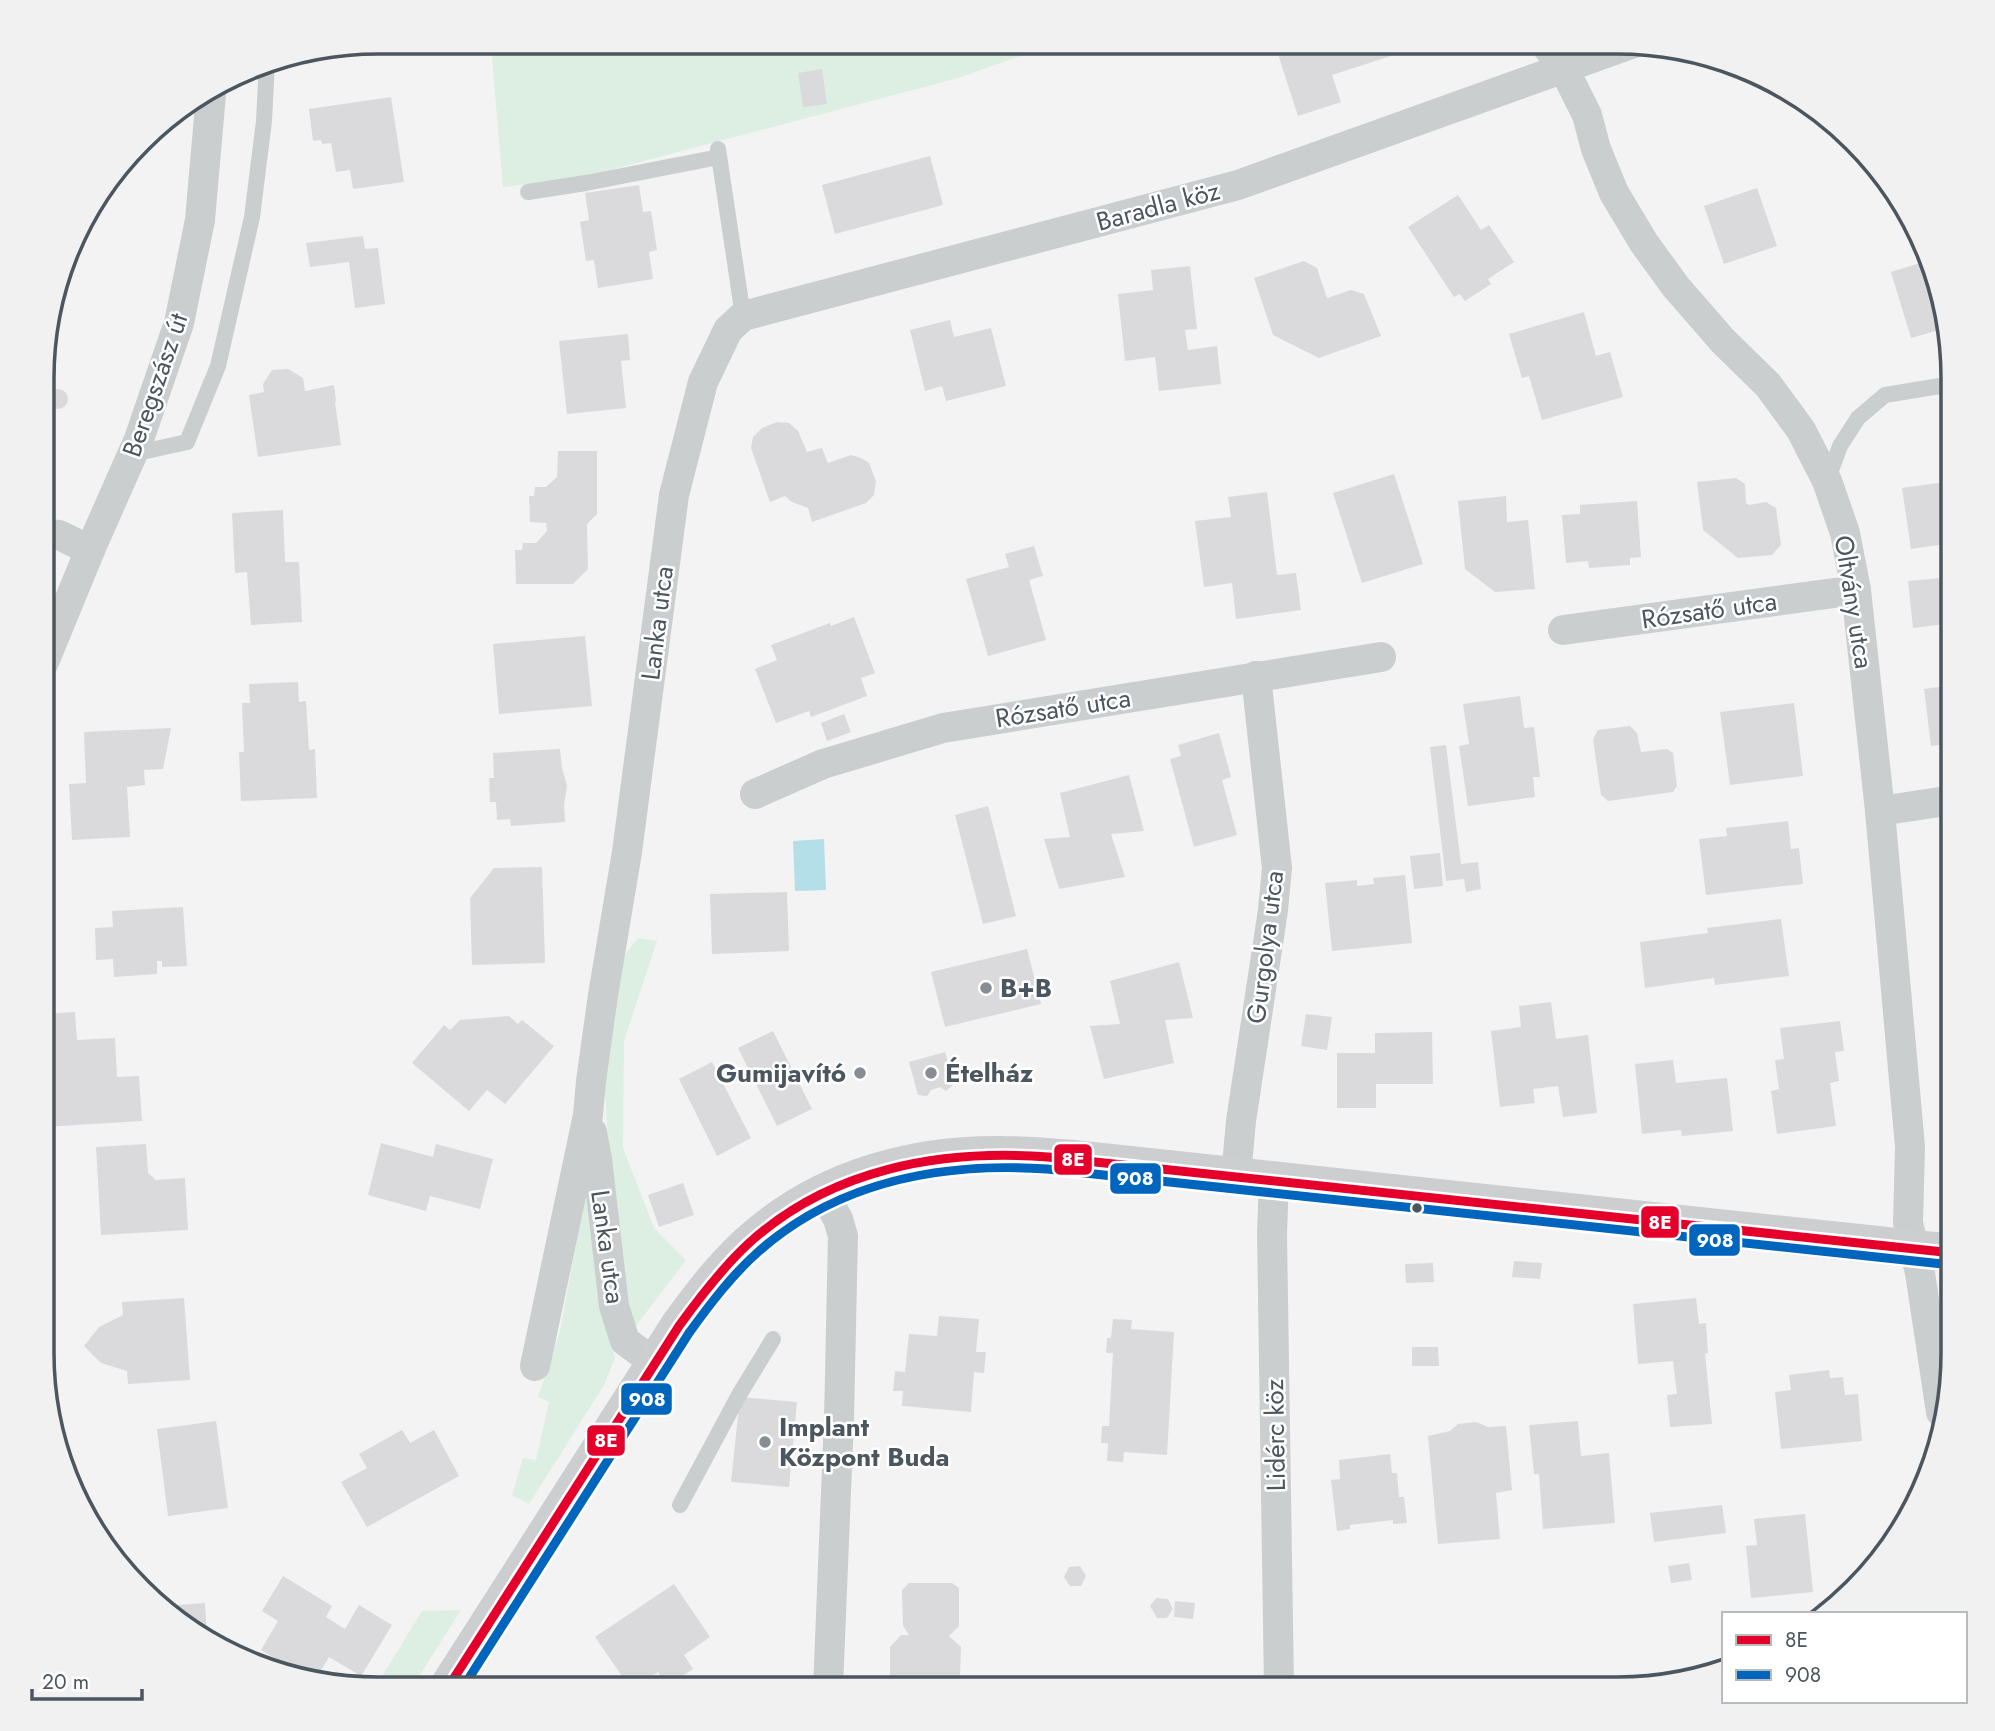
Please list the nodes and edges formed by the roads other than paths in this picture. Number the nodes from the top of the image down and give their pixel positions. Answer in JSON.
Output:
{"nodes":[{"id":1,"x":1553,"y":54,"type":"edge"},
{"id":2,"x":1601,"y":54,"type":"edge"},
{"id":3,"x":1563,"y":67,"type":"junction"},
{"id":4,"x":266,"y":74,"type":"edge"},
{"id":5,"x":210,"y":101,"type":"edge"},
{"id":6,"x":528,"y":192,"type":"dead end"},
{"id":7,"x":743,"y":316,"type":"junction"},
{"id":8,"x":1941,"y":386,"type":"edge"},
{"id":9,"x":132,"y":454,"type":"junction"},
{"id":10,"x":1827,"y":481,"type":"junction"},
{"id":11,"x":54,"y":534,"type":"edge"},
{"id":12,"x":90,"y":550,"type":"junction"},
{"id":13,"x":1856,"y":590,"type":"junction"},
{"id":14,"x":1563,"y":630,"type":"dead end"},
{"id":15,"x":54,"y":638,"type":"edge"},
{"id":16,"x":1381,"y":657,"type":"dead end"},
{"id":17,"x":1256,"y":676,"type":"junction"},
{"id":18,"x":755,"y":794,"type":"dead end"},
{"id":19,"x":1941,"y":802,"type":"edge"},
{"id":20,"x":1880,"y":811,"type":"junction"},
{"id":21,"x":588,"y":1115,"type":"junction"},
{"id":22,"x":1236,"y":1176,"type":"junction"},
{"id":23,"x":1273,"y":1181,"type":"junction"},
{"id":24,"x":823,"y":1192,"type":"junction"},
{"id":25,"x":1914,"y":1250,"type":"junction"},
{"id":26,"x":1941,"y":1252,"type":"edge"},
{"id":27,"x":773,"y":1339,"type":"dead end"},
{"id":28,"x":655,"y":1363,"type":"junction"},
{"id":29,"x":535,"y":1366,"type":"dead end"},
{"id":30,"x":1938,"y":1393,"type":"edge"},
{"id":31,"x":680,"y":1505,"type":"dead end"},
{"id":32,"x":455,"y":1677,"type":"edge"},
{"id":33,"x":828,"y":1677,"type":"edge"},
{"id":34,"x":1279,"y":1677,"type":"edge"}],
"edges":[{"from":1,"to":3,"type":"street","name":"Oltvány utca"},
{"from":2,"to":3,"type":"street","name":"Baradla köz"},
{"from":3,"to":7,"type":"street","name":"Baradla köz"},
{"from":3,"to":10,"type":"street","name":"Oltvány utca"},
{"from":4,"to":9,"type":"lane"},
{"from":5,"to":9,"type":"street","name":"Beregszász út"},
{"from":6,"to":7,"type":"lane"},
{"from":7,"to":21,"type":"street","name":"Lanka utca"},
{"from":8,"to":10,"type":"lane"},
{"from":9,"to":12,"type":"street","name":"Beregszász út"},
{"from":10,"to":13,"type":"street","name":"Oltvány utca"},
{"from":11,"to":12,"type":"street"},
{"from":12,"to":15,"type":"street","name":"Beregszász út"},
{"from":13,"to":14,"type":"street","name":"Rózsatő utca"},
{"from":13,"to":20,"type":"street","name":"Oltvány utca"},
{"from":16,"to":17,"type":"street","name":"Rózsatő utca"},
{"from":17,"to":18,"type":"street","name":"Rózsatő utca"},
{"from":17,"to":22,"type":"street","name":"Gurgolya utca"},
{"from":19,"to":20,"type":"street"},
{"from":20,"to":25,"type":"street","name":"Oltvány utca"},
{"from":21,"to":28,"type":"street","name":"Lanka utca"},
{"from":21,"to":29,"type":"street","name":"Lanka utca"},
{"from":22,"to":23,"type":"street"},
{"from":22,"to":24,"type":"street"},
{"from":23,"to":25,"type":"street"},
{"from":23,"to":34,"type":"street","name":"Lidérc köz"},
{"from":24,"to":28,"type":"street"},
{"from":24,"to":33,"type":"street"},
{"from":25,"to":26,"type":"street"},
{"from":25,"to":30,"type":"street","name":"Oltvány utca"},
{"from":27,"to":31,"type":"lane"},
{"from":28,"to":32,"type":"street"}]}
